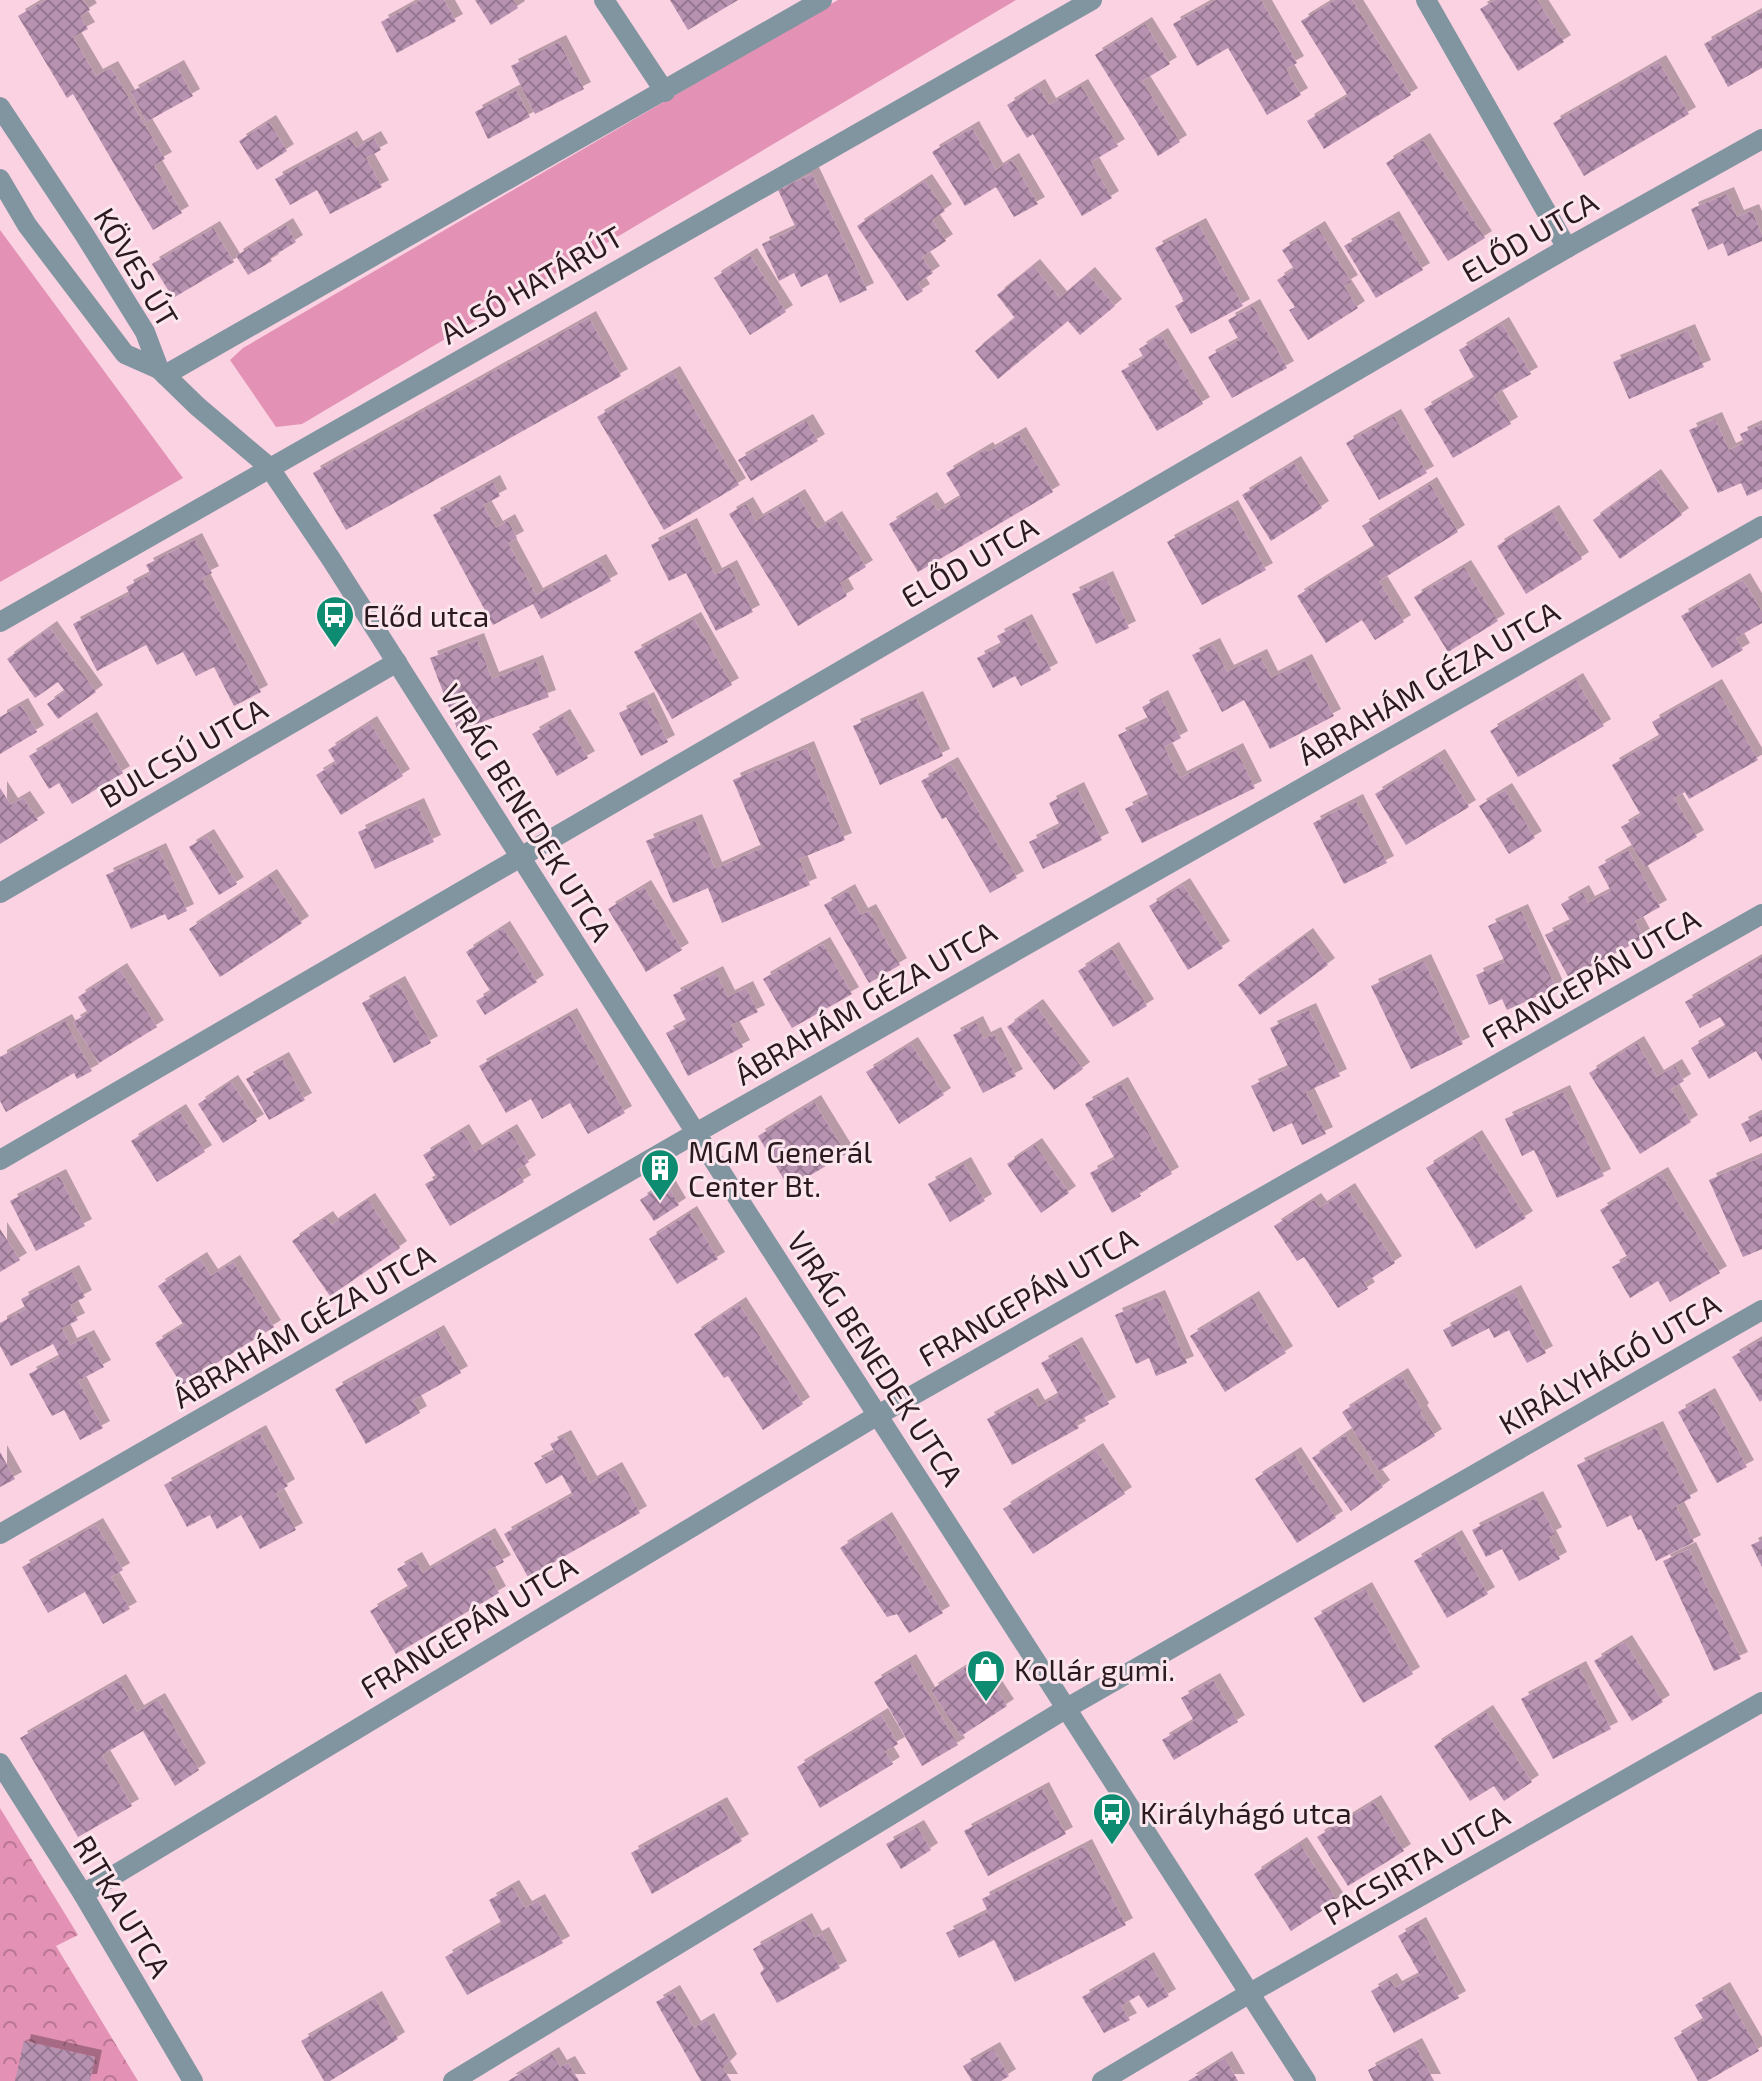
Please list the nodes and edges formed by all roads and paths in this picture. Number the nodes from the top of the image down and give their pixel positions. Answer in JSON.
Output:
{"nodes":[{"id":1,"x":604,"y":0,"type":"edge"},
{"id":2,"x":822,"y":0,"type":"edge"},
{"id":3,"x":1092,"y":0,"type":"edge"},
{"id":4,"x":1426,"y":0,"type":"edge"},
{"id":5,"x":665,"y":92,"type":"junction"},
{"id":6,"x":3,"y":119,"type":"edge"},
{"id":7,"x":1762,"y":139,"type":"edge"},
{"id":8,"x":0,"y":179,"type":"edge"},
{"id":9,"x":1567,"y":248,"type":"junction"},
{"id":10,"x":162,"y":372,"type":"junction"},
{"id":11,"x":269,"y":467,"type":"junction"},
{"id":12,"x":1762,"y":526,"type":"edge"},
{"id":13,"x":0,"y":622,"type":"edge"},
{"id":14,"x":397,"y":662,"type":"junction"},
{"id":15,"x":520,"y":857,"type":"junction"},
{"id":16,"x":0,"y":893,"type":"edge"},
{"id":17,"x":1762,"y":914,"type":"edge"},
{"id":18,"x":696,"y":1133,"type":"junction"},
{"id":19,"x":0,"y":1160,"type":"edge"},
{"id":20,"x":1762,"y":1310,"type":"edge"},
{"id":21,"x":878,"y":1415,"type":"junction"},
{"id":22,"x":0,"y":1534,"type":"edge"},
{"id":23,"x":1762,"y":1702,"type":"edge"},
{"id":24,"x":1067,"y":1708,"type":"junction"},
{"id":25,"x":0,"y":1763,"type":"edge"},
{"id":26,"x":83,"y":1894,"type":"junction"},
{"id":27,"x":1250,"y":1993,"type":"junction"},
{"id":28,"x":193,"y":2081,"type":"edge"},
{"id":29,"x":453,"y":2081,"type":"edge"},
{"id":30,"x":1102,"y":2081,"type":"edge"},
{"id":31,"x":1306,"y":2081,"type":"edge"}],
"edges":[{"from":1,"to":5,"type":"street"},
{"from":2,"to":5,"type":"street"},
{"from":3,"to":11,"type":"street","name":"ALSÓ HATÁRÚT"},
{"from":4,"to":9,"type":"street"},
{"from":5,"to":10,"type":"street"},
{"from":6,"to":10,"type":"street","name":"KÖVES ÚT"},
{"from":7,"to":9,"type":"street","name":"ELŐD UTCA"},
{"from":8,"to":10,"type":"street","name":"KÖVES ÚT"},
{"from":9,"to":15,"type":"street","name":"ELŐD UTCA"},
{"from":10,"to":11,"type":"street","name":"VIRÁG BENEDEK UTCA"},
{"from":11,"to":13,"type":"street","name":"ALSÓ HATÁRÚT"},
{"from":11,"to":14,"type":"street","name":"VIRÁG BENEDEK UTCA"},
{"from":12,"to":18,"type":"street","name":"ÁBRAHÁM GÉZA UTCA"},
{"from":14,"to":15,"type":"street","name":"VIRÁG BENEDEK UTCA"},
{"from":14,"to":16,"type":"street","name":"BULCSÚ UTCA"},
{"from":15,"to":18,"type":"street","name":"VIRÁG BENEDEK UTCA"},
{"from":15,"to":19,"type":"street","name":"ELŐD UTCA"},
{"from":17,"to":21,"type":"street","name":"FRANGEPÁN UTCA"},
{"from":18,"to":21,"type":"street","name":"VIRÁG BENEDEK UTCA"},
{"from":18,"to":22,"type":"street","name":"ÁBRAHÁM GÉZA UTCA"},
{"from":20,"to":24,"type":"street","name":"KIRÁLYHÁGÓ UTCA"},
{"from":21,"to":24,"type":"street","name":"VIRÁG BENEDEK UTCA"},
{"from":21,"to":26,"type":"street","name":"FRANGEPÁN UTCA"},
{"from":23,"to":27,"type":"street","name":"PACSIRTA UTCA"},
{"from":24,"to":27,"type":"street","name":"VIRÁG BENEDEK UTCA"},
{"from":24,"to":29,"type":"street","name":"KIRÁLYHÁGÓ UTCA"},
{"from":25,"to":26,"type":"street","name":"RITKA UTCA"},
{"from":26,"to":28,"type":"street","name":"RITKA UTCA"},
{"from":27,"to":30,"type":"street","name":"PACSIRTA UTCA"},
{"from":27,"to":31,"type":"street","name":"VIRÁG BENEDEK UTCA"}]}
